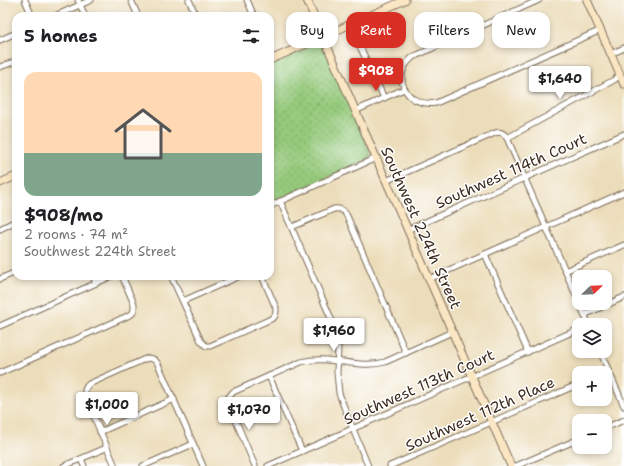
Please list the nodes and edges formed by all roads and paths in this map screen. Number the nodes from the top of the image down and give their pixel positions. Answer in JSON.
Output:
{"nodes":[{"id":1,"x":25,"y":0,"type":"edge"},
{"id":2,"x":92,"y":0,"type":"edge"},
{"id":3,"x":131,"y":0,"type":"edge"},
{"id":4,"x":189,"y":0,"type":"edge"},
{"id":5,"x":247,"y":0,"type":"edge"},
{"id":6,"x":307,"y":0,"type":"edge"},
{"id":7,"x":405,"y":0,"type":"edge"},
{"id":8,"x":539,"y":0,"type":"edge"},
{"id":9,"x":588,"y":0,"type":"edge"},
{"id":10,"x":80,"y":2,"type":"edge"},
{"id":11,"x":30,"y":12,"type":"edge"},
{"id":12,"x":62,"y":12,"type":"edge"},
{"id":13,"x":84,"y":12,"type":"edge"},
{"id":14,"x":136,"y":12,"type":"edge"},
{"id":15,"x":194,"y":12,"type":"edge"},
{"id":16,"x":252,"y":12,"type":"edge"},
{"id":17,"x":312,"y":12,"type":"edge"},
{"id":18,"x":379,"y":12,"type":"edge"},
{"id":19,"x":601,"y":30,"type":"junction"},
{"id":20,"x":12,"y":35,"type":"edge"},
{"id":21,"x":0,"y":40,"type":"edge"},
{"id":22,"x":294,"y":48,"type":"edge"},
{"id":23,"x":328,"y":48,"type":"edge"},
{"id":24,"x":361,"y":48,"type":"edge"},
{"id":25,"x":624,"y":48,"type":"edge"},
{"id":26,"x":611,"y":54,"type":"junction"},
{"id":27,"x":274,"y":56,"type":"edge"},
{"id":28,"x":12,"y":63,"type":"edge"},
{"id":29,"x":1,"y":67,"type":"edge"},
{"id":30,"x":620,"y":75,"type":"junction"},
{"id":31,"x":624,"y":84,"type":"edge"},
{"id":32,"x":404,"y":89,"type":"junction"},
{"id":33,"x":384,"y":98,"type":"junction"},
{"id":34,"x":355,"y":111,"type":"junction"},
{"id":35,"x":624,"y":134,"type":"edge"},
{"id":36,"x":507,"y":138,"type":"junction"},
{"id":37,"x":376,"y":158,"type":"junction"},
{"id":38,"x":12,"y":178,"type":"edge"},
{"id":39,"x":524,"y":178,"type":"junction"},
{"id":40,"x":386,"y":181,"type":"junction"},
{"id":41,"x":0,"y":183,"type":"edge"},
{"id":42,"x":624,"y":192,"type":"edge"},
{"id":43,"x":280,"y":201,"type":"junction"},
{"id":44,"x":274,"y":204,"type":"edge"},
{"id":45,"x":12,"y":224,"type":"edge"},
{"id":46,"x":545,"y":226,"type":"junction"},
{"id":47,"x":292,"y":227,"type":"junction"},
{"id":48,"x":0,"y":229,"type":"edge"},
{"id":49,"x":407,"y":230,"type":"junction"},
{"id":50,"x":624,"y":245,"type":"edge"},
{"id":51,"x":485,"y":254,"type":"junction"},
{"id":52,"x":565,"y":271,"type":"junction"},
{"id":53,"x":12,"y":274,"type":"edge"},
{"id":54,"x":429,"y":278,"type":"junction"},
{"id":55,"x":0,"y":279,"type":"edge"},
{"id":56,"x":95,"y":280,"type":"edge"},
{"id":57,"x":103,"y":280,"type":"edge"},
{"id":58,"x":124,"y":280,"type":"edge"},
{"id":59,"x":173,"y":280,"type":"edge"},
{"id":60,"x":231,"y":280,"type":"edge"},
{"id":61,"x":264,"y":280,"type":"edge"},
{"id":62,"x":96,"y":283,"type":"junction"},
{"id":63,"x":624,"y":297,"type":"edge"},
{"id":64,"x":183,"y":301,"type":"junction"},
{"id":65,"x":584,"y":315,"type":"junction"},
{"id":66,"x":585,"y":318,"type":"edge"},
{"id":67,"x":0,"y":326,"type":"edge"},
{"id":68,"x":452,"y":332,"type":"junction"},
{"id":69,"x":572,"y":332,"type":"edge"},
{"id":70,"x":528,"y":352,"type":"junction"},
{"id":71,"x":406,"y":353,"type":"junction"},
{"id":72,"x":337,"y":361,"type":"junction"},
{"id":73,"x":0,"y":373,"type":"edge"},
{"id":74,"x":269,"y":376,"type":"junction"},
{"id":75,"x":472,"y":377,"type":"junction"},
{"id":76,"x":612,"y":383,"type":"edge"},
{"id":77,"x":572,"y":387,"type":"edge"},
{"id":78,"x":174,"y":399,"type":"junction"},
{"id":79,"x":624,"y":406,"type":"edge"},
{"id":80,"x":624,"y":420,"type":"edge"},
{"id":81,"x":491,"y":422,"type":"junction"},
{"id":82,"x":612,"y":425,"type":"edge"},
{"id":83,"x":353,"y":429,"type":"junction"},
{"id":84,"x":100,"y":432,"type":"junction"},
{"id":85,"x":572,"y":442,"type":"edge"},
{"id":86,"x":193,"y":444,"type":"junction"},
{"id":87,"x":106,"y":448,"type":"junction"},
{"id":88,"x":302,"y":451,"type":"junction"},
{"id":89,"x":81,"y":459,"type":"junction"},
{"id":90,"x":64,"y":466,"type":"edge"},
{"id":91,"x":84,"y":466,"type":"edge"},
{"id":92,"x":115,"y":466,"type":"edge"},
{"id":93,"x":143,"y":466,"type":"edge"},
{"id":94,"x":203,"y":466,"type":"edge"},
{"id":95,"x":256,"y":466,"type":"edge"},
{"id":96,"x":268,"y":466,"type":"edge"},
{"id":97,"x":368,"y":466,"type":"edge"},
{"id":98,"x":390,"y":466,"type":"edge"},
{"id":99,"x":511,"y":466,"type":"edge"},
{"id":100,"x":516,"y":466,"type":"edge"}],
"edges":[{"from":1,"to":11,"type":"street"},
{"from":2,"to":10,"type":"street"},
{"from":3,"to":14,"type":"street"},
{"from":4,"to":15,"type":"street"},
{"from":5,"to":16,"type":"street"},
{"from":6,"to":17,"type":"street","name":"Southwest 224th Street"},
{"from":7,"to":18,"type":"street"},
{"from":8,"to":32,"type":"street"},
{"from":9,"to":19,"type":"street"},
{"from":10,"to":12,"type":"street"},
{"from":10,"to":13,"type":"street"},
{"from":19,"to":26,"type":"street"},
{"from":19,"to":32,"type":"street"},
{"from":20,"to":21,"type":"street"},
{"from":22,"to":27,"type":"street"},
{"from":23,"to":34,"type":"street","name":"Southwest 224th Street"},
{"from":24,"to":33,"type":"street"},
{"from":25,"to":26,"type":"street"},
{"from":26,"to":30,"type":"street"},
{"from":28,"to":29,"type":"street"},
{"from":30,"to":31,"type":"street"},
{"from":30,"to":36,"type":"street"},
{"from":32,"to":33,"type":"street"},
{"from":33,"to":34,"type":"street"},
{"from":34,"to":37,"type":"street","name":"Southwest 224th Street"},
{"from":35,"to":39,"type":"street","name":"Southwest 114th Court"},
{"from":36,"to":39,"type":"street"},
{"from":36,"to":40,"type":"street"},
{"from":37,"to":40,"type":"street","name":"Southwest 224th Street"},
{"from":37,"to":43,"type":"street"},
{"from":38,"to":41,"type":"street"},
{"from":39,"to":46,"type":"street"},
{"from":39,"to":49,"type":"street","name":"Southwest 114th Court"},
{"from":40,"to":49,"type":"street","name":"Southwest 224th Street"},
{"from":42,"to":46,"type":"street"},
{"from":43,"to":44,"type":"street"},
{"from":43,"to":47,"type":"street"},
{"from":45,"to":48,"type":"street"},
{"from":46,"to":51,"type":"street"},
{"from":46,"to":52,"type":"street"},
{"from":47,"to":71,"type":"street"},
{"from":47,"to":72,"type":"street"},
{"from":49,"to":54,"type":"street","name":"Southwest 224th Street"},
{"from":50,"to":52,"type":"street"},
{"from":51,"to":54,"type":"street"},
{"from":51,"to":70,"type":"street"},
{"from":52,"to":65,"type":"street"},
{"from":53,"to":55,"type":"street"},
{"from":54,"to":68,"type":"street","name":"Southwest 224th Street"},
{"from":56,"to":62,"type":"street"},
{"from":57,"to":62,"type":"street"},
{"from":58,"to":73,"type":"street"},
{"from":59,"to":64,"type":"street"},
{"from":60,"to":64,"type":"street"},
{"from":61,"to":64,"type":"street"},
{"from":62,"to":67,"type":"street"},
{"from":63,"to":65,"type":"street"},
{"from":65,"to":66,"type":"street"},
{"from":68,"to":71,"type":"street"},
{"from":68,"to":75,"type":"street","name":"Southwest 224th Street"},
{"from":69,"to":70,"type":"street","name":"Southwest 113th Court"},
{"from":70,"to":75,"type":"street","name":"Southwest 113th Court"},
{"from":71,"to":72,"type":"street"},
{"from":72,"to":74,"type":"street"},
{"from":72,"to":83,"type":"street"},
{"from":74,"to":88,"type":"street"},
{"from":74,"to":95,"type":"street"},
{"from":75,"to":81,"type":"street","name":"Southwest 224th Street"},
{"from":75,"to":83,"type":"street","name":"Southwest 113th Court"},
{"from":76,"to":79,"type":"street"},
{"from":77,"to":81,"type":"street","name":"Southwest 112th Place"},
{"from":78,"to":84,"type":"street"},
{"from":78,"to":84,"type":"street"},
{"from":78,"to":86,"type":"street"},
{"from":80,"to":82,"type":"street"},
{"from":81,"to":98,"type":"street","name":"Southwest 112th Place"},
{"from":81,"to":99,"type":"street","name":"Southwest 224th Street"},
{"from":83,"to":88,"type":"street","name":"Southwest 113th Court"},
{"from":83,"to":97,"type":"street"},
{"from":84,"to":87,"type":"street"},
{"from":85,"to":100,"type":"street"},
{"from":86,"to":93,"type":"street"},
{"from":86,"to":94,"type":"street"},
{"from":87,"to":89,"type":"street"},
{"from":87,"to":92,"type":"street"},
{"from":88,"to":96,"type":"street","name":"Southwest 113th Court"},
{"from":89,"to":90,"type":"street"},
{"from":89,"to":91,"type":"street"}]}
